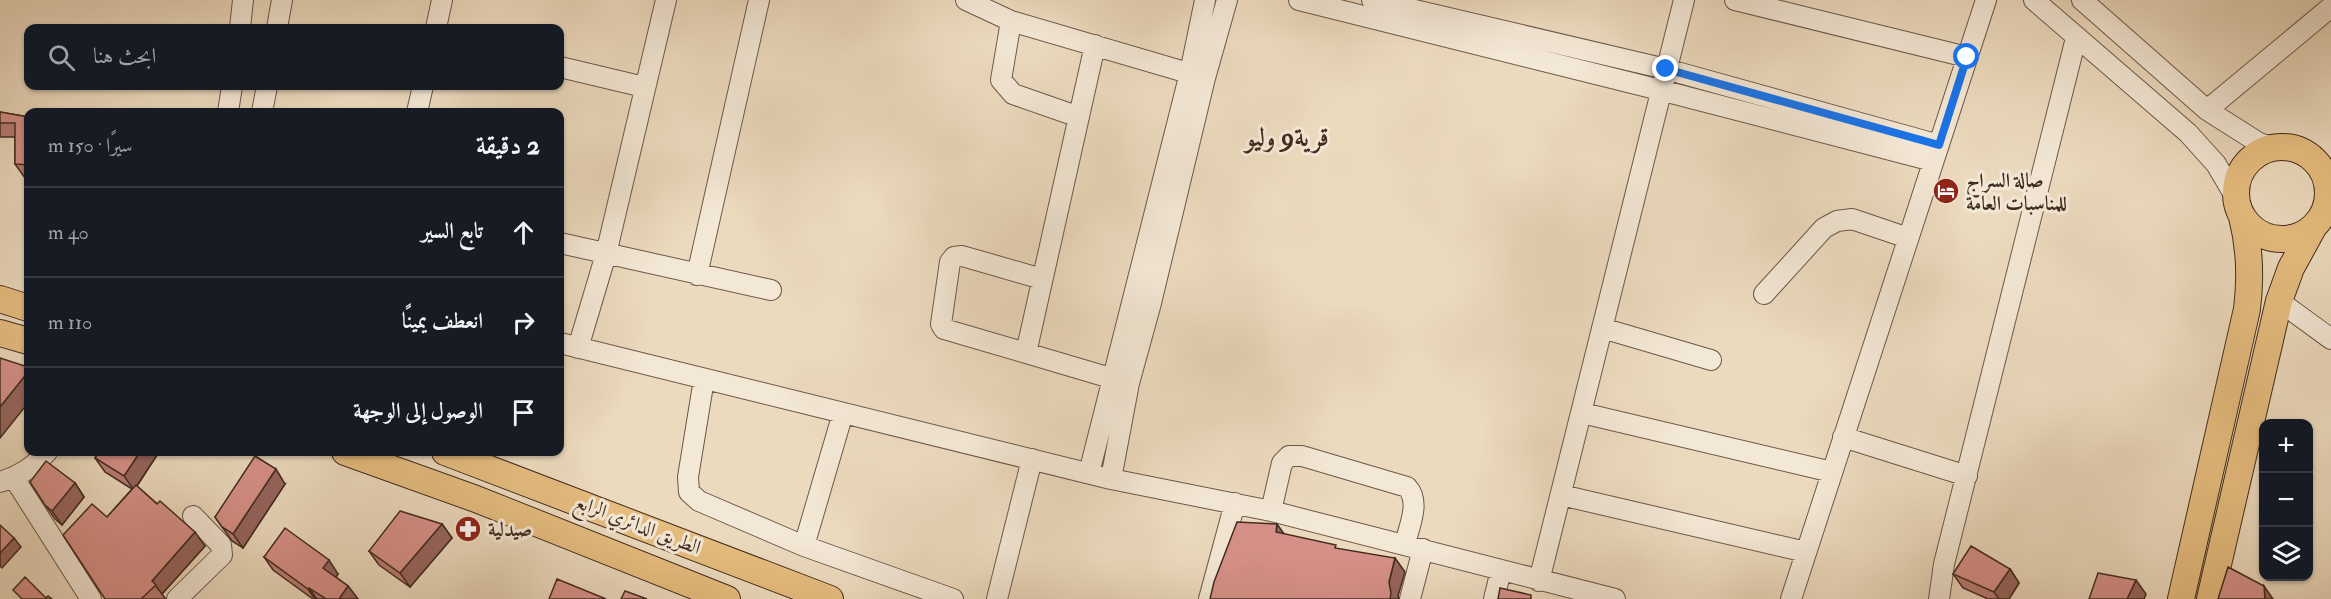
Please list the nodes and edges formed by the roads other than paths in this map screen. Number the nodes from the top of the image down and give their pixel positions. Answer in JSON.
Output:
{"nodes":[{"id":1,"x":243,"y":0,"type":"edge"},
{"id":2,"x":282,"y":0,"type":"edge"},
{"id":3,"x":442,"y":0,"type":"edge"},
{"id":4,"x":666,"y":0,"type":"edge"},
{"id":5,"x":759,"y":0,"type":"edge"},
{"id":6,"x":966,"y":0,"type":"edge"},
{"id":7,"x":1205,"y":0,"type":"edge"},
{"id":8,"x":1227,"y":0,"type":"edge"},
{"id":9,"x":1299,"y":0,"type":"edge"},
{"id":10,"x":1372,"y":0,"type":"edge"},
{"id":11,"x":1684,"y":0,"type":"edge"},
{"id":12,"x":1736,"y":0,"type":"edge"},
{"id":13,"x":1986,"y":0,"type":"edge"},
{"id":14,"x":2034,"y":0,"type":"edge"},
{"id":15,"x":2088,"y":2,"type":"edge"},
{"id":16,"x":2331,"y":7,"type":"edge"},
{"id":17,"x":1011,"y":21,"type":"junction"},
{"id":18,"x":240,"y":24,"type":"edge"},
{"id":19,"x":278,"y":24,"type":"edge"},
{"id":20,"x":437,"y":24,"type":"edge"},
{"id":21,"x":2076,"y":38,"type":"junction"},
{"id":22,"x":1095,"y":45,"type":"junction"},
{"id":23,"x":1967,"y":57,"type":"junction"},
{"id":24,"x":564,"y":68,"type":"edge"},
{"id":25,"x":1666,"y":69,"type":"junction"},
{"id":26,"x":1197,"y":76,"type":"junction"},
{"id":27,"x":644,"y":87,"type":"junction"},
{"id":28,"x":231,"y":90,"type":"edge"},
{"id":29,"x":266,"y":90,"type":"edge"},
{"id":30,"x":422,"y":90,"type":"edge"},
{"id":31,"x":1660,"y":90,"type":"junction"},
{"id":32,"x":229,"y":108,"type":"edge"},
{"id":33,"x":263,"y":108,"type":"edge"},
{"id":34,"x":418,"y":108,"type":"edge"},
{"id":35,"x":2207,"y":110,"type":"junction"},
{"id":36,"x":1079,"y":117,"type":"junction"},
{"id":37,"x":2331,"y":147,"type":"edge"},
{"id":38,"x":2286,"y":149,"type":"junction"},
{"id":39,"x":1936,"y":153,"type":"junction"},
{"id":40,"x":2329,"y":202,"type":"edge"},
{"id":41,"x":2239,"y":208,"type":"junction"},
{"id":42,"x":2313,"y":228,"type":"junction"},
{"id":43,"x":1908,"y":238,"type":"junction"},
{"id":44,"x":564,"y":244,"type":"edge"},
{"id":45,"x":606,"y":254,"type":"junction"},
{"id":46,"x":697,"y":275,"type":"junction"},
{"id":47,"x":1042,"y":279,"type":"junction"},
{"id":48,"x":771,"y":290,"type":"dead end"},
{"id":49,"x":1764,"y":294,"type":"dead end"},
{"id":50,"x":0,"y":299,"type":"edge"},
{"id":51,"x":2278,"y":301,"type":"junction"},
{"id":52,"x":24,"y":307,"type":"edge"},
{"id":53,"x":1602,"y":328,"type":"junction"},
{"id":54,"x":0,"y":333,"type":"edge"},
{"id":55,"x":2331,"y":339,"type":"edge"},
{"id":56,"x":24,"y":340,"type":"edge"},
{"id":57,"x":568,"y":345,"type":"edge"},
{"id":58,"x":1026,"y":353,"type":"junction"},
{"id":59,"x":1711,"y":360,"type":"dead end"},
{"id":60,"x":704,"y":379,"type":"junction"},
{"id":61,"x":1121,"y":381,"type":"junction"},
{"id":62,"x":843,"y":413,"type":"junction"},
{"id":63,"x":1582,"y":413,"type":"junction"},
{"id":64,"x":1843,"y":437,"type":"junction"},
{"id":65,"x":43,"y":456,"type":"edge"},
{"id":66,"x":356,"y":456,"type":"edge"},
{"id":67,"x":455,"y":456,"type":"edge"},
{"id":68,"x":1032,"y":459,"type":"junction"},
{"id":69,"x":1832,"y":472,"type":"junction"},
{"id":70,"x":1089,"y":473,"type":"junction"},
{"id":71,"x":1967,"y":476,"type":"junction"},
{"id":72,"x":1111,"y":479,"type":"junction"},
{"id":73,"x":7,"y":480,"type":"edge"},
{"id":74,"x":1561,"y":495,"type":"junction"},
{"id":75,"x":1235,"y":503,"type":"junction"},
{"id":76,"x":1271,"y":511,"type":"junction"},
{"id":77,"x":193,"y":516,"type":"dead end"},
{"id":78,"x":804,"y":546,"type":"junction"},
{"id":79,"x":1414,"y":547,"type":"junction"},
{"id":80,"x":1806,"y":552,"type":"junction"},
{"id":81,"x":1501,"y":570,"type":"junction"},
{"id":82,"x":1539,"y":581,"type":"junction"},
{"id":83,"x":1561,"y":593,"type":"edge"},
{"id":84,"x":91,"y":599,"type":"edge"},
{"id":85,"x":177,"y":599,"type":"edge"},
{"id":86,"x":727,"y":599,"type":"edge"},
{"id":87,"x":830,"y":599,"type":"edge"},
{"id":88,"x":953,"y":599,"type":"edge"},
{"id":89,"x":997,"y":599,"type":"edge"},
{"id":90,"x":1209,"y":599,"type":"edge"},
{"id":91,"x":1410,"y":599,"type":"edge"},
{"id":92,"x":1494,"y":599,"type":"edge"},
{"id":93,"x":1615,"y":599,"type":"edge"},
{"id":94,"x":1791,"y":599,"type":"edge"},
{"id":95,"x":1939,"y":599,"type":"edge"},
{"id":96,"x":2181,"y":599,"type":"edge"},
{"id":97,"x":2210,"y":599,"type":"edge"}],
"edges":[{"from":1,"to":18,"type":"street"},
{"from":2,"to":19,"type":"street"},
{"from":3,"to":20,"type":"street"},
{"from":4,"to":27,"type":"street"},
{"from":5,"to":46,"type":"street"},
{"from":6,"to":17,"type":"street"},
{"from":7,"to":26,"type":"street"},
{"from":8,"to":26,"type":"street"},
{"from":9,"to":31,"type":"street"},
{"from":10,"to":25,"type":"street"},
{"from":11,"to":25,"type":"street"},
{"from":12,"to":23,"type":"street"},
{"from":13,"to":23,"type":"street"},
{"from":14,"to":21,"type":"street"},
{"from":15,"to":35,"type":"street"},
{"from":16,"to":35,"type":"street"},
{"from":17,"to":22,"type":"street"},
{"from":17,"to":36,"type":"street"},
{"from":21,"to":41,"type":"street"},
{"from":21,"to":71,"type":"street"},
{"from":22,"to":26,"type":"street"},
{"from":22,"to":36,"type":"street"},
{"from":23,"to":39,"type":"street"},
{"from":24,"to":27,"type":"street"},
{"from":25,"to":31,"type":"street"},
{"from":25,"to":39,"type":"street"},
{"from":26,"to":61,"type":"street"},
{"from":27,"to":45,"type":"street"},
{"from":28,"to":32,"type":"street"},
{"from":29,"to":33,"type":"street"},
{"from":30,"to":34,"type":"street"},
{"from":31,"to":39,"type":"street"},
{"from":31,"to":53,"type":"street"},
{"from":35,"to":38,"type":"street"},
{"from":36,"to":47,"type":"street"},
{"from":37,"to":38,"type":"main road"},
{"from":38,"to":40,"type":"main road"},
{"from":38,"to":41,"type":"main road"},
{"from":39,"to":43,"type":"street"},
{"from":40,"to":42,"type":"main road"},
{"from":41,"to":42,"type":"main road"},
{"from":41,"to":96,"type":"main road"},
{"from":42,"to":51,"type":"main road"},
{"from":43,"to":49,"type":"street"},
{"from":43,"to":64,"type":"street"},
{"from":44,"to":45,"type":"street"},
{"from":45,"to":46,"type":"street"},
{"from":45,"to":57,"type":"street"},
{"from":46,"to":48,"type":"street"},
{"from":47,"to":58,"type":"street"},
{"from":47,"to":58,"type":"street"},
{"from":50,"to":52,"type":"main road"},
{"from":51,"to":55,"type":"street"},
{"from":51,"to":97,"type":"main road"},
{"from":53,"to":59,"type":"street"},
{"from":53,"to":63,"type":"street"},
{"from":54,"to":56,"type":"main road"},
{"from":57,"to":60,"type":"street"},
{"from":58,"to":61,"type":"street"},
{"from":60,"to":62,"type":"street"},
{"from":60,"to":78,"type":"street"},
{"from":61,"to":70,"type":"street"},
{"from":61,"to":72,"type":"street"},
{"from":62,"to":68,"type":"street"},
{"from":62,"to":78,"type":"street"},
{"from":63,"to":69,"type":"street"},
{"from":63,"to":74,"type":"street"},
{"from":64,"to":69,"type":"street"},
{"from":64,"to":71,"type":"street"},
{"from":65,"to":73,"type":"street"},
{"from":66,"to":86,"type":"main road","name":"الطريق الدائري الرابع"},
{"from":67,"to":87,"type":"main road","name":"الطريق الدائري الرابع"},
{"from":68,"to":70,"type":"street"},
{"from":68,"to":89,"type":"street"},
{"from":69,"to":80,"type":"street"},
{"from":70,"to":72,"type":"street"},
{"from":71,"to":95,"type":"street"},
{"from":72,"to":75,"type":"street"},
{"from":73,"to":84,"type":"street"},
{"from":74,"to":80,"type":"street"},
{"from":74,"to":82,"type":"street"},
{"from":75,"to":76,"type":"street"},
{"from":75,"to":90,"type":"street"},
{"from":76,"to":79,"type":"street"},
{"from":76,"to":79,"type":"street"},
{"from":77,"to":85,"type":"street"},
{"from":78,"to":88,"type":"street"},
{"from":79,"to":81,"type":"street"},
{"from":79,"to":91,"type":"street"},
{"from":80,"to":94,"type":"street"},
{"from":81,"to":82,"type":"street"},
{"from":81,"to":92,"type":"street"},
{"from":82,"to":83,"type":"street"},
{"from":83,"to":93,"type":"street"}]}
